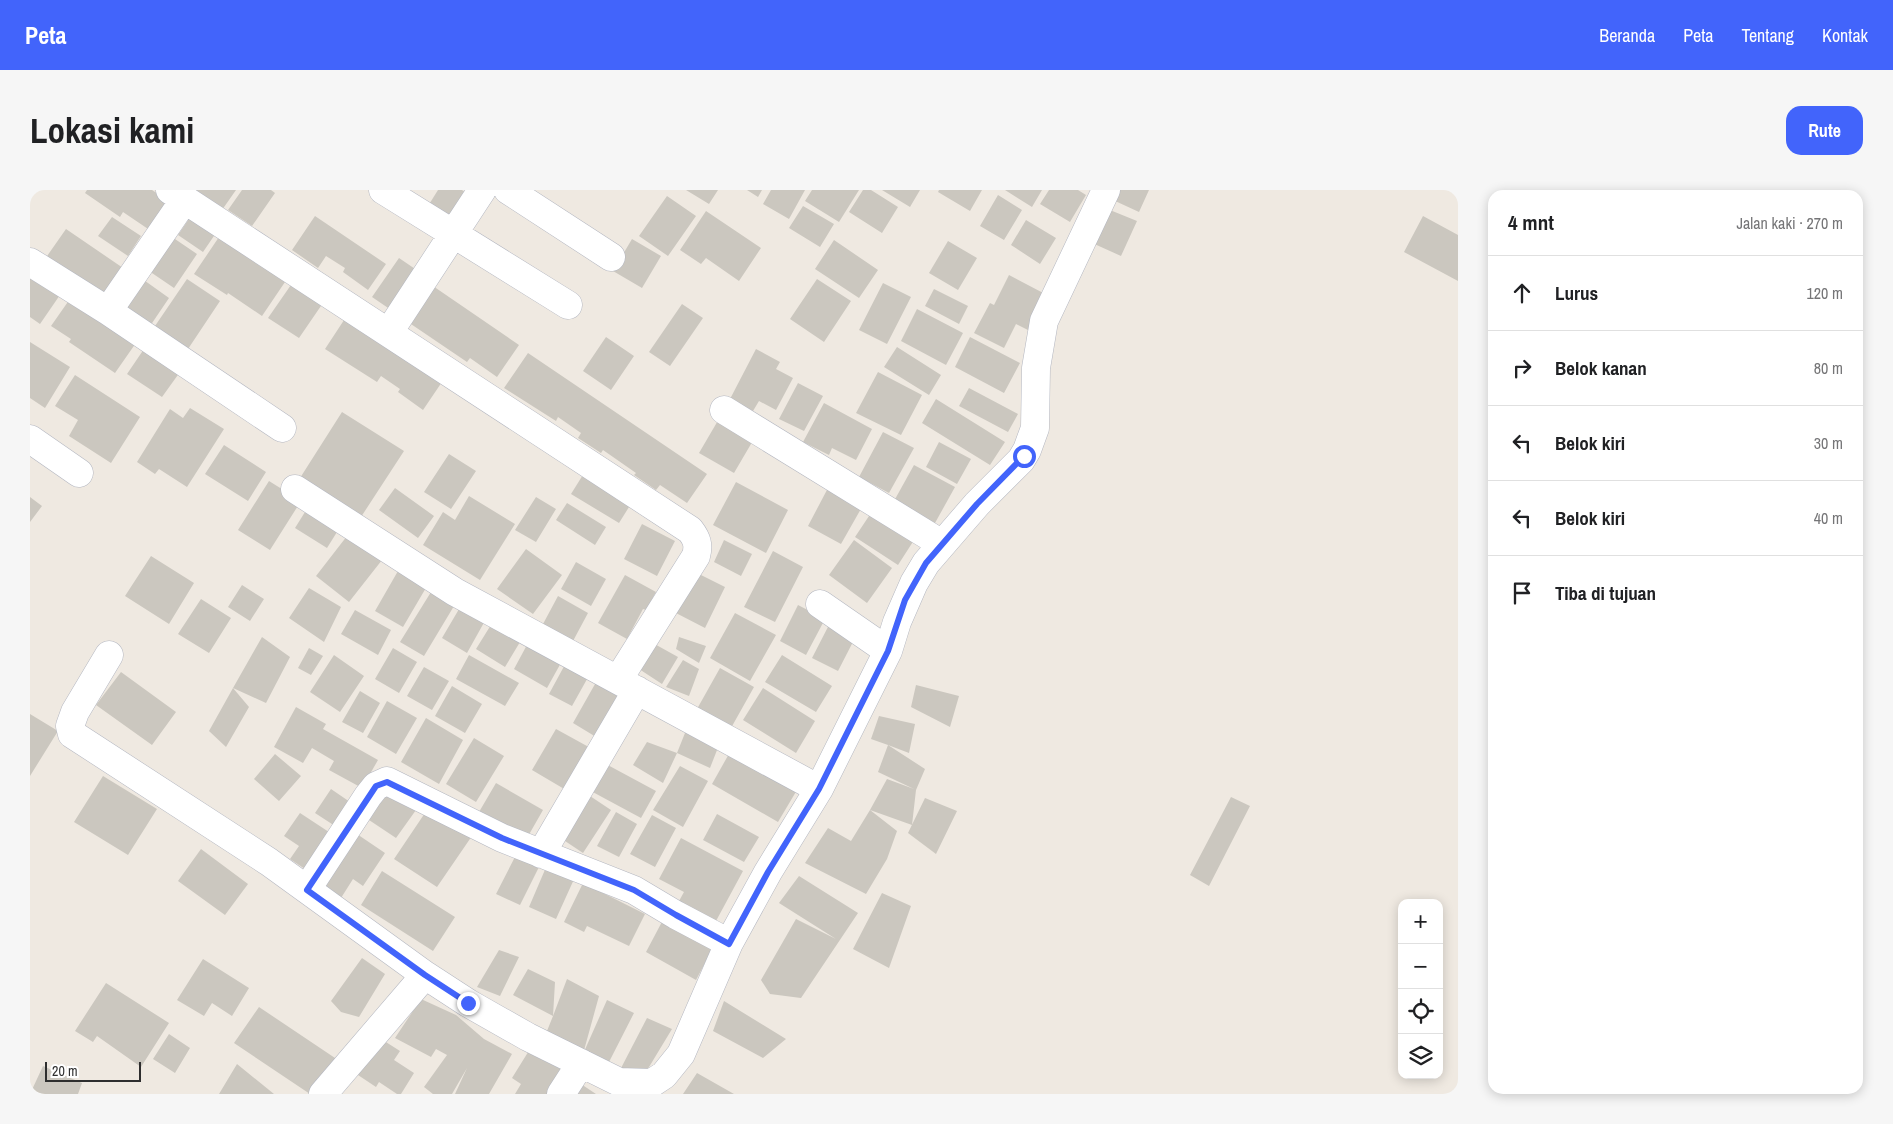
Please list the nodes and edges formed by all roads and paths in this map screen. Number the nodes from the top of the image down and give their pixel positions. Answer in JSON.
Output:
{"nodes":[{"id":1,"x":384,"y":190,"type":"edge"},
{"id":2,"x":482,"y":190,"type":"edge"},
{"id":3,"x":508,"y":190,"type":"edge"},
{"id":4,"x":1106,"y":190,"type":"edge"},
{"id":5,"x":178,"y":195,"type":"edge"},
{"id":6,"x":454,"y":233,"type":"junction"},
{"id":7,"x":611,"y":257,"type":"dead end"},
{"id":8,"x":30,"y":262,"type":"edge"},
{"id":9,"x":568,"y":305,"type":"dead end"},
{"id":10,"x":108,"y":312,"type":"junction"},
{"id":11,"x":389,"y":332,"type":"junction"},
{"id":12,"x":724,"y":410,"type":"dead end"},
{"id":13,"x":282,"y":428,"type":"dead end"},
{"id":14,"x":30,"y":438,"type":"edge"},
{"id":15,"x":79,"y":473,"type":"dead end"},
{"id":16,"x":295,"y":489,"type":"dead end"},
{"id":17,"x":942,"y":544,"type":"junction"},
{"id":18,"x":820,"y":604,"type":"dead end"},
{"id":19,"x":888,"y":651,"type":"junction"},
{"id":20,"x":109,"y":655,"type":"dead end"},
{"id":21,"x":627,"y":685,"type":"junction"},
{"id":22,"x":819,"y":789,"type":"junction"},
{"id":23,"x":541,"y":854,"type":"junction"},
{"id":24,"x":307,"y":890,"type":"junction"},
{"id":25,"x":729,"y":944,"type":"junction"},
{"id":26,"x":425,"y":975,"type":"junction"},
{"id":27,"x":581,"y":1064,"type":"junction"},
{"id":28,"x":323,"y":1094,"type":"edge"},
{"id":29,"x":561,"y":1094,"type":"edge"}],
"edges":[{"from":1,"to":6,"type":"street"},
{"from":2,"to":6,"type":"street"},
{"from":3,"to":7,"type":"street"},
{"from":4,"to":17,"type":"street"},
{"from":5,"to":10,"type":"street"},
{"from":5,"to":11,"type":"street"},
{"from":6,"to":9,"type":"street"},
{"from":6,"to":11,"type":"street"},
{"from":8,"to":10,"type":"street"},
{"from":10,"to":13,"type":"street"},
{"from":11,"to":21,"type":"street"},
{"from":12,"to":17,"type":"street"},
{"from":14,"to":15,"type":"street"},
{"from":16,"to":21,"type":"street"},
{"from":17,"to":19,"type":"street"},
{"from":18,"to":19,"type":"street"},
{"from":19,"to":22,"type":"street"},
{"from":20,"to":24,"type":"street"},
{"from":21,"to":22,"type":"street"},
{"from":21,"to":23,"type":"street"},
{"from":22,"to":25,"type":"street"},
{"from":23,"to":24,"type":"street"},
{"from":23,"to":25,"type":"street"},
{"from":24,"to":26,"type":"street"},
{"from":25,"to":27,"type":"street"},
{"from":26,"to":27,"type":"street"},
{"from":26,"to":28,"type":"street"},
{"from":27,"to":29,"type":"street"}]}
